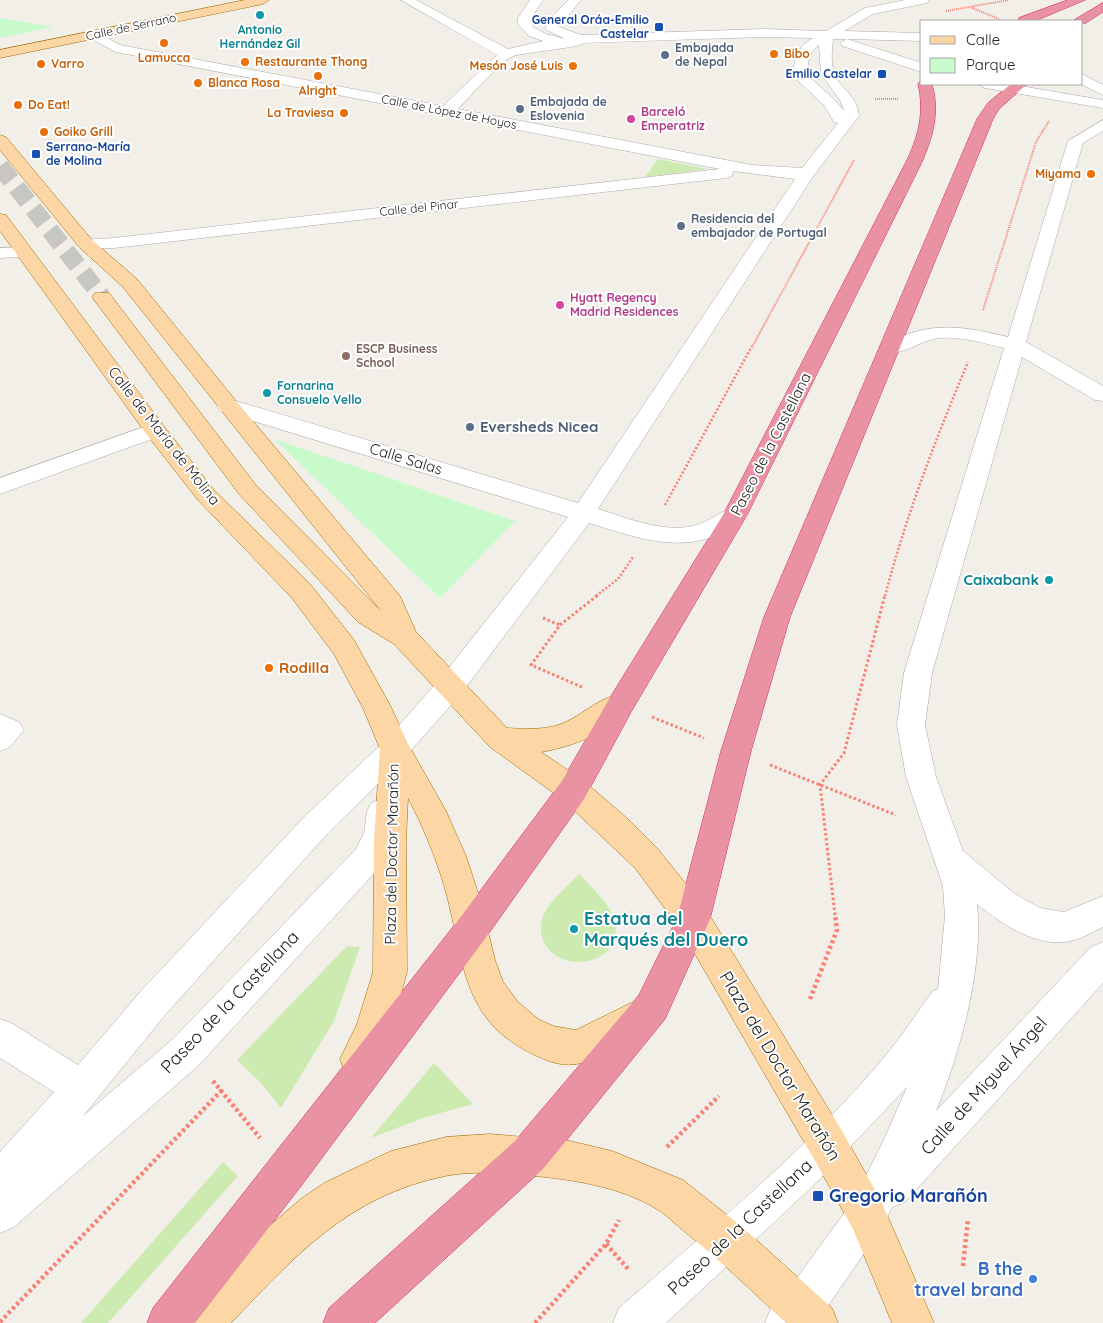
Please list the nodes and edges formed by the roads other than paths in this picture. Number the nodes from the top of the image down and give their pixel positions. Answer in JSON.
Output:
{"nodes":[{"id":1,"x":262,"y":0,"type":"edge"},
{"id":2,"x":407,"y":0,"type":"edge"},
{"id":3,"x":537,"y":0,"type":"edge"},
{"id":4,"x":575,"y":0,"type":"edge"},
{"id":5,"x":923,"y":0,"type":"edge"},
{"id":6,"x":1079,"y":0,"type":"edge"},
{"id":7,"x":1103,"y":7,"type":"edge"},
{"id":8,"x":524,"y":18,"type":"junction"},
{"id":9,"x":1027,"y":20,"type":"edge"},
{"id":10,"x":1081,"y":20,"type":"edge"},
{"id":11,"x":513,"y":27,"type":"dead end"},
{"id":12,"x":102,"y":33,"type":"junction"},
{"id":13,"x":827,"y":36,"type":"junction"},
{"id":14,"x":920,"y":37,"type":"edge"},
{"id":15,"x":504,"y":39,"type":"dead end"},
{"id":16,"x":602,"y":40,"type":"junction"},
{"id":17,"x":565,"y":43,"type":"junction"},
{"id":18,"x":0,"y":54,"type":"edge"},
{"id":19,"x":506,"y":54,"type":"junction"},
{"id":20,"x":920,"y":67,"type":"edge"},
{"id":21,"x":1083,"y":79,"type":"edge"},
{"id":22,"x":925,"y":85,"type":"edge"},
{"id":23,"x":996,"y":85,"type":"edge"},
{"id":24,"x":1017,"y":87,"type":"edge"},
{"id":25,"x":1103,"y":91,"type":"edge"},
{"id":26,"x":1103,"y":104,"type":"edge"},
{"id":27,"x":447,"y":111,"type":"junction"},
{"id":28,"x":1103,"y":125,"type":"edge"},
{"id":29,"x":0,"y":140,"type":"edge"},
{"id":30,"x":833,"y":140,"type":"junction"},
{"id":31,"x":752,"y":170,"type":"junction"},
{"id":32,"x":807,"y":172,"type":"junction"},
{"id":33,"x":0,"y":219,"type":"edge"},
{"id":34,"x":86,"y":244,"type":"junction"},
{"id":35,"x":0,"y":252,"type":"edge"},
{"id":36,"x":24,"y":252,"type":"junction"},
{"id":37,"x":102,"y":298,"type":"tunnel mouth"},
{"id":38,"x":1017,"y":345,"type":"junction"},
{"id":39,"x":891,"y":348,"type":"junction"},
{"id":40,"x":1103,"y":394,"type":"edge"},
{"id":41,"x":228,"y":406,"type":"junction"},
{"id":42,"x":155,"y":430,"type":"junction"},
{"id":43,"x":0,"y":486,"type":"edge"},
{"id":44,"x":584,"y":513,"type":"junction"},
{"id":45,"x":735,"y":515,"type":"junction"},
{"id":46,"x":404,"y":637,"type":"junction"},
{"id":47,"x":450,"y":687,"type":"junction"},
{"id":48,"x":621,"y":704,"type":"junction"},
{"id":49,"x":0,"y":726,"type":"edge"},
{"id":50,"x":0,"y":739,"type":"edge"},
{"id":51,"x":500,"y":739,"type":"junction"},
{"id":52,"x":395,"y":749,"type":"junction"},
{"id":53,"x":573,"y":790,"type":"junction"},
{"id":54,"x":950,"y":860,"type":"junction"},
{"id":55,"x":1103,"y":910,"type":"edge"},
{"id":56,"x":694,"y":919,"type":"junction"},
{"id":57,"x":472,"y":929,"type":"junction"},
{"id":58,"x":1103,"y":958,"type":"edge"},
{"id":59,"x":956,"y":988,"type":"junction"},
{"id":60,"x":652,"y":1008,"type":"junction"},
{"id":61,"x":0,"y":1037,"type":"edge"},
{"id":62,"x":82,"y":1089,"type":"junction"},
{"id":63,"x":330,"y":1113,"type":"junction"},
{"id":64,"x":828,"y":1145,"type":"junction"},
{"id":65,"x":528,"y":1155,"type":"junction"},
{"id":66,"x":0,"y":1181,"type":"edge"},
{"id":67,"x":0,"y":1213,"type":"edge"},
{"id":68,"x":867,"y":1215,"type":"junction"},
{"id":69,"x":727,"y":1240,"type":"junction"},
{"id":70,"x":801,"y":1318,"type":"edge"},
{"id":71,"x":168,"y":1323,"type":"edge"},
{"id":72,"x":201,"y":1323,"type":"edge"},
{"id":73,"x":344,"y":1323,"type":"edge"},
{"id":74,"x":634,"y":1323,"type":"edge"},
{"id":75,"x":913,"y":1323,"type":"edge"}],
"edges":[{"from":1,"to":12,"type":"main road","name":"Calle de Serrano"},
{"from":2,"to":19,"type":"street"},
{"from":3,"to":8,"type":"street"},
{"from":4,"to":16,"type":"street"},
{"from":5,"to":13,"type":"street"},
{"from":6,"to":9,"type":"highway"},
{"from":7,"to":10,"type":"highway"},
{"from":8,"to":11,"type":"street"},
{"from":8,"to":17,"type":"street"},
{"from":12,"to":18,"type":"main road","name":"Calle de Serrano"},
{"from":12,"to":27,"type":"street","name":"Calle de López de Hoyos"},
{"from":13,"to":14,"type":"street"},
{"from":13,"to":16,"type":"street"},
{"from":13,"to":20,"type":"street"},
{"from":13,"to":30,"type":"street"},
{"from":13,"to":30,"type":"street"},
{"from":15,"to":19,"type":"street"},
{"from":16,"to":17,"type":"street"},
{"from":17,"to":19,"type":"street"},
{"from":19,"to":27,"type":"street"},
{"from":21,"to":25,"type":"street"},
{"from":22,"to":45,"type":"highway","name":"Paseo de la Castellana"},
{"from":23,"to":24,"type":"street"},
{"from":24,"to":26,"type":"street"},
{"from":24,"to":39,"type":"highway"},
{"from":27,"to":31,"type":"street","name":"Calle de López de Hoyos"},
{"from":28,"to":38,"type":"street"},
{"from":29,"to":34,"type":"main road"},
{"from":30,"to":32,"type":"street"},
{"from":31,"to":32,"type":"street","name":"Calle de López de Hoyos"},
{"from":31,"to":34,"type":"street","name":"Calle del Pinar"},
{"from":32,"to":44,"type":"street"},
{"from":33,"to":36,"type":"main road","name":"Calle de María de Molina"},
{"from":34,"to":41,"type":"main road"},
{"from":35,"to":36,"type":"street"},
{"from":36,"to":42,"type":"main road","name":"Calle de María de Molina"},
{"from":37,"to":46,"type":"main road"},
{"from":38,"to":39,"type":"street"},
{"from":38,"to":40,"type":"street"},
{"from":38,"to":54,"type":"street"},
{"from":39,"to":56,"type":"highway"},
{"from":41,"to":44,"type":"street","name":"Calle Salas"},
{"from":41,"to":46,"type":"main road"},
{"from":42,"to":43,"type":"street"},
{"from":42,"to":52,"type":"main road","name":"Calle de María de Molina"},
{"from":44,"to":45,"type":"street","name":"Calle Salas"},
{"from":44,"to":47,"type":"street"},
{"from":45,"to":48,"type":"highway","name":"Paseo de la Castellana"},
{"from":46,"to":47,"type":"main road"},
{"from":47,"to":51,"type":"main road","name":"Plaza del Doctor Marañón"},
{"from":47,"to":52,"type":"street"},
{"from":48,"to":51,"type":"main road"},
{"from":48,"to":53,"type":"highway","name":"Paseo de la Castellana"},
{"from":49,"to":50,"type":"street"},
{"from":51,"to":53,"type":"main road","name":"Plaza del Doctor Marañón"},
{"from":52,"to":57,"type":"main road","name":"Plaza del Doctor Marañón"},
{"from":52,"to":62,"type":"street"},
{"from":52,"to":63,"type":"main road","name":"Plaza del Doctor Marañón"},
{"from":52,"to":67,"type":"street","name":"Paseo de la Castellana"},
{"from":53,"to":56,"type":"main road","name":"Plaza del Doctor Marañón"},
{"from":53,"to":57,"type":"highway"},
{"from":54,"to":55,"type":"street"},
{"from":54,"to":59,"type":"street"},
{"from":56,"to":60,"type":"highway"},
{"from":56,"to":64,"type":"main road","name":"Plaza del Doctor Marañón"},
{"from":57,"to":60,"type":"main road","name":"Plaza del Doctor Marañón"},
{"from":57,"to":63,"type":"highway"},
{"from":58,"to":68,"type":"street","name":"Calle de Miguel Ángel"},
{"from":59,"to":64,"type":"street","name":"Paseo de la Castellana"},
{"from":59,"to":68,"type":"street"},
{"from":60,"to":65,"type":"highway"},
{"from":61,"to":62,"type":"street"},
{"from":62,"to":66,"type":"street"},
{"from":63,"to":71,"type":"highway"},
{"from":64,"to":68,"type":"main road","name":"Plaza del Doctor Marañón"},
{"from":64,"to":69,"type":"street","name":"Paseo de la Castellana"},
{"from":65,"to":69,"type":"main road"},
{"from":65,"to":72,"type":"main road"},
{"from":65,"to":73,"type":"highway"},
{"from":68,"to":70,"type":"street"},
{"from":68,"to":75,"type":"main road","name":"Plaza del Doctor Marañón"},
{"from":69,"to":70,"type":"main road"},
{"from":69,"to":74,"type":"street","name":"Paseo de la Castellana"}]}
